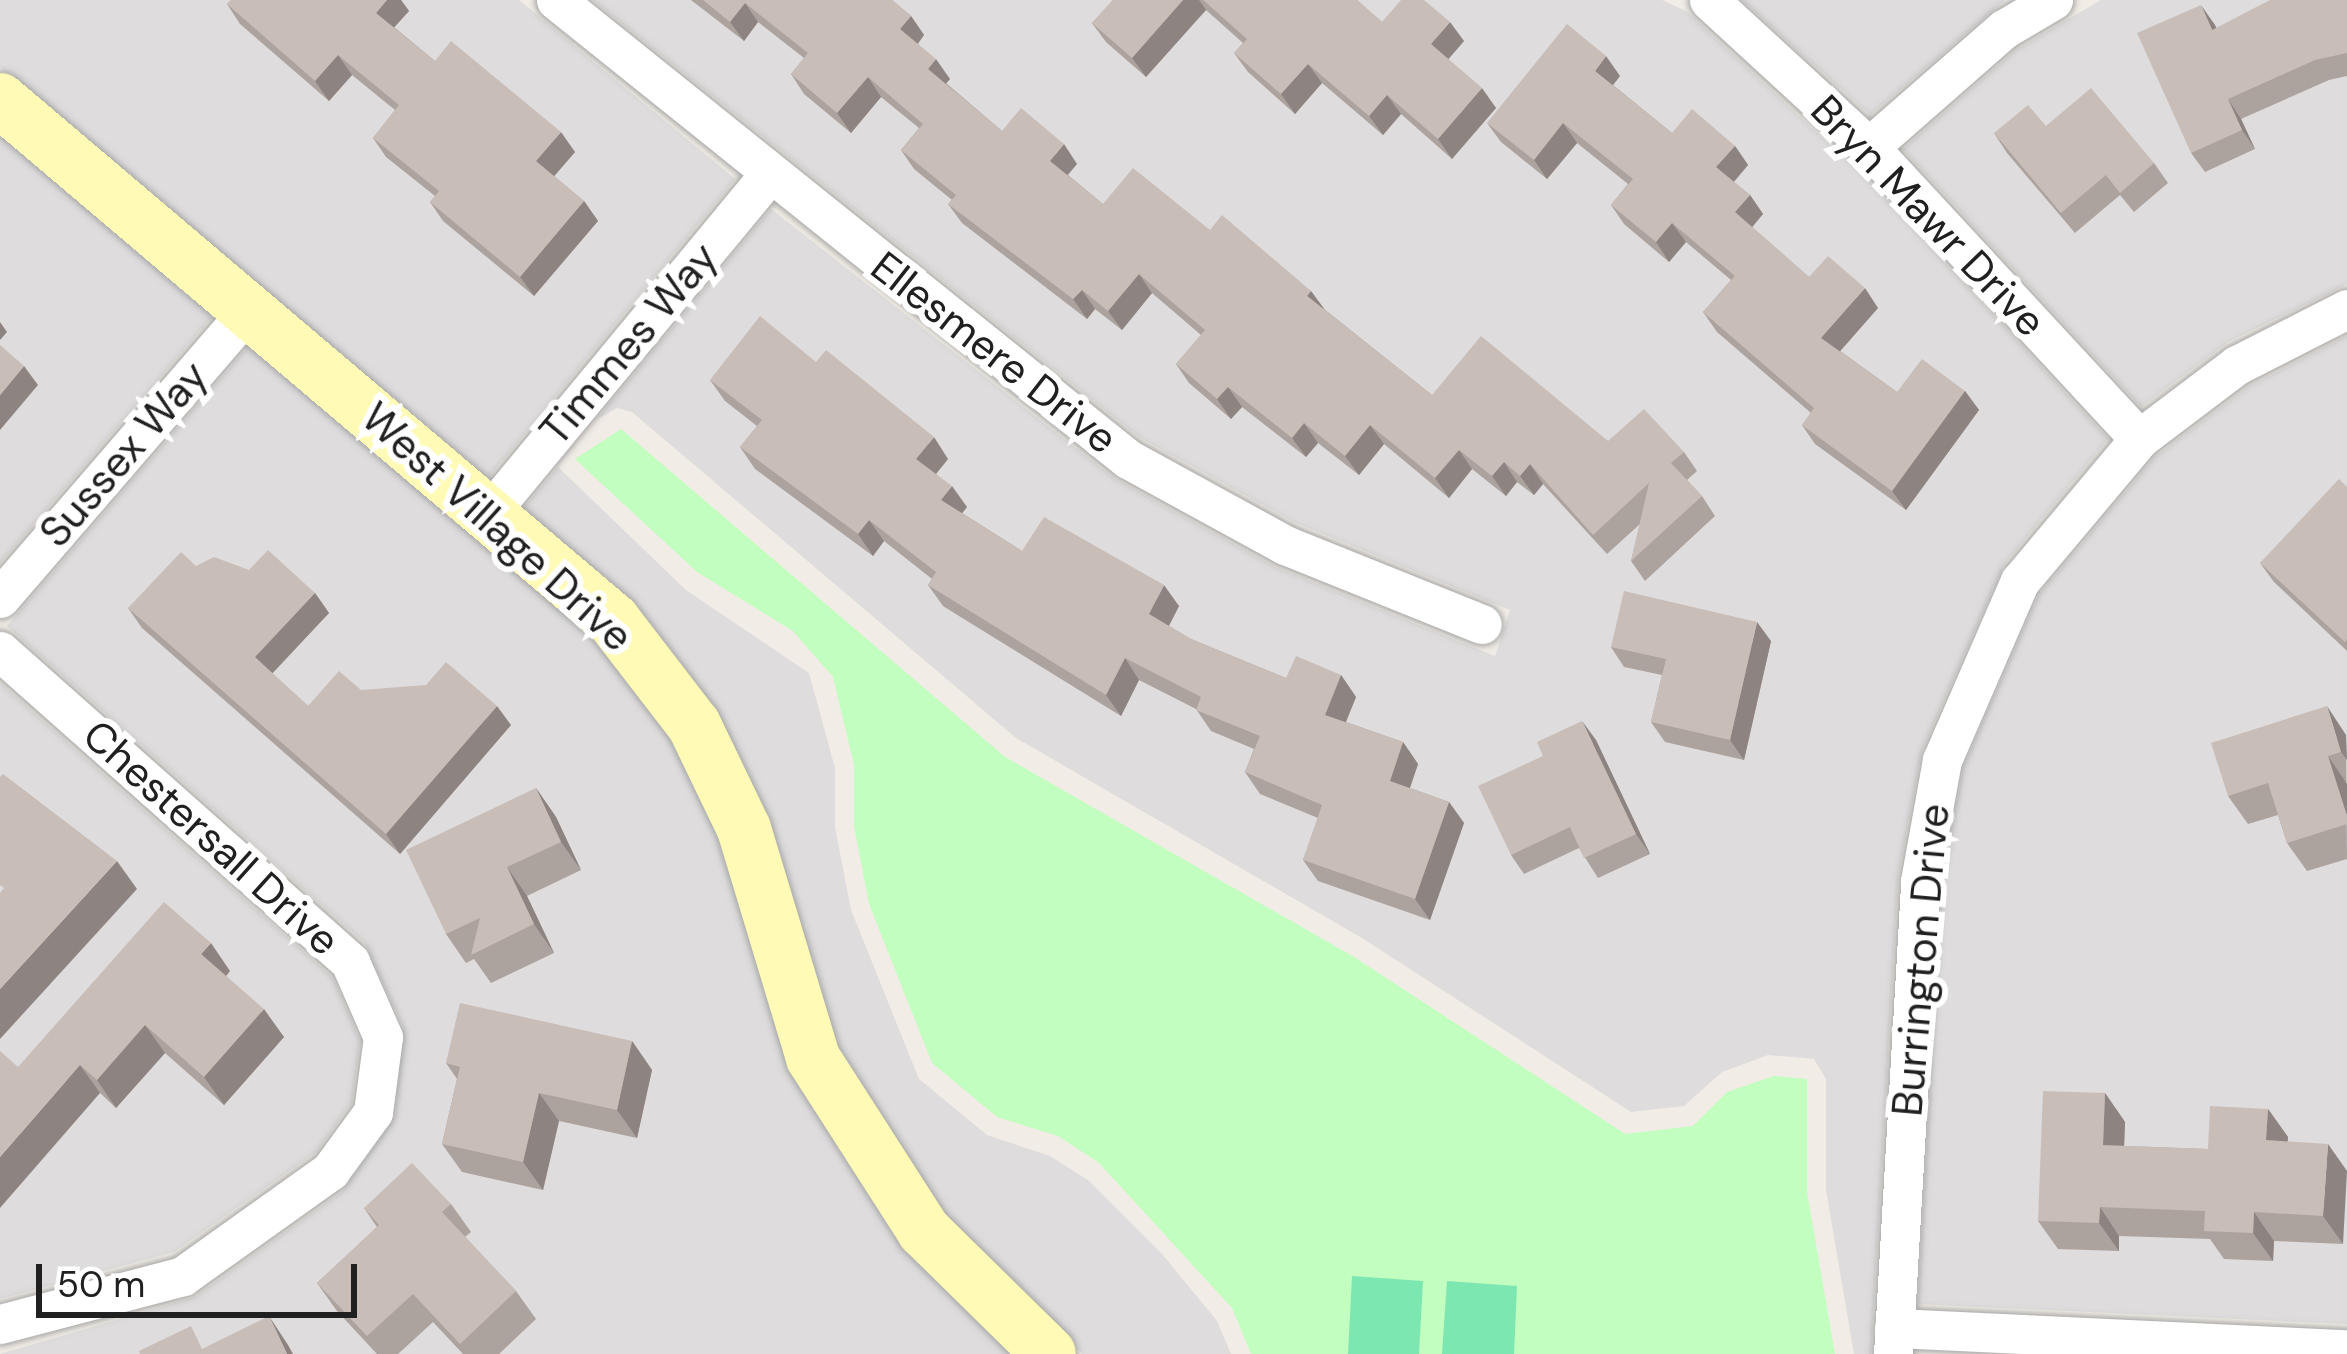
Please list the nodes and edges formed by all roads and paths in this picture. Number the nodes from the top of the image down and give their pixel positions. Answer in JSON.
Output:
{"nodes":[{"id":1,"x":556,"y":0,"type":"edge"},
{"id":2,"x":1709,"y":0,"type":"edge"},
{"id":3,"x":2053,"y":0,"type":"edge"},
{"id":4,"x":0,"y":100,"type":"edge"},
{"id":5,"x":1869,"y":147,"type":"junction"},
{"id":6,"x":768,"y":176,"type":"junction"},
{"id":7,"x":2347,"y":309,"type":"edge"},
{"id":8,"x":249,"y":310,"type":"junction"},
{"id":9,"x":2139,"y":439,"type":"junction"},
{"id":10,"x":490,"y":513,"type":"junction"},
{"id":11,"x":0,"y":598,"type":"edge"},
{"id":12,"x":1482,"y":624,"type":"dead end"},
{"id":13,"x":0,"y":651,"type":"edge"},
{"id":14,"x":0,"y":1324,"type":"edge"},
{"id":15,"x":1893,"y":1341,"type":"edge"},
{"id":16,"x":2347,"y":1349,"type":"edge"},
{"id":17,"x":1049,"y":1354,"type":"edge"}],
"edges":[{"from":1,"to":6,"type":"street","name":"Ellesmere Drive"},
{"from":2,"to":5,"type":"street","name":"Bryn Mawr Drive"},
{"from":3,"to":5,"type":"street"},
{"from":4,"to":8,"type":"street","name":"West Village Drive"},
{"from":5,"to":9,"type":"street","name":"Bryn Mawr Drive"},
{"from":6,"to":10,"type":"street","name":"Timmes Way"},
{"from":6,"to":12,"type":"street","name":"Ellesmere Drive"},
{"from":7,"to":9,"type":"street","name":"Burrington Drive"},
{"from":8,"to":10,"type":"street","name":"West Village Drive"},
{"from":8,"to":11,"type":"street","name":"Sussex Way"},
{"from":9,"to":15,"type":"street","name":"Burrington Drive"},
{"from":10,"to":17,"type":"street","name":"West Village Drive"},
{"from":13,"to":14,"type":"street","name":"Chestersall Drive"},
{"from":15,"to":16,"type":"street"}]}
